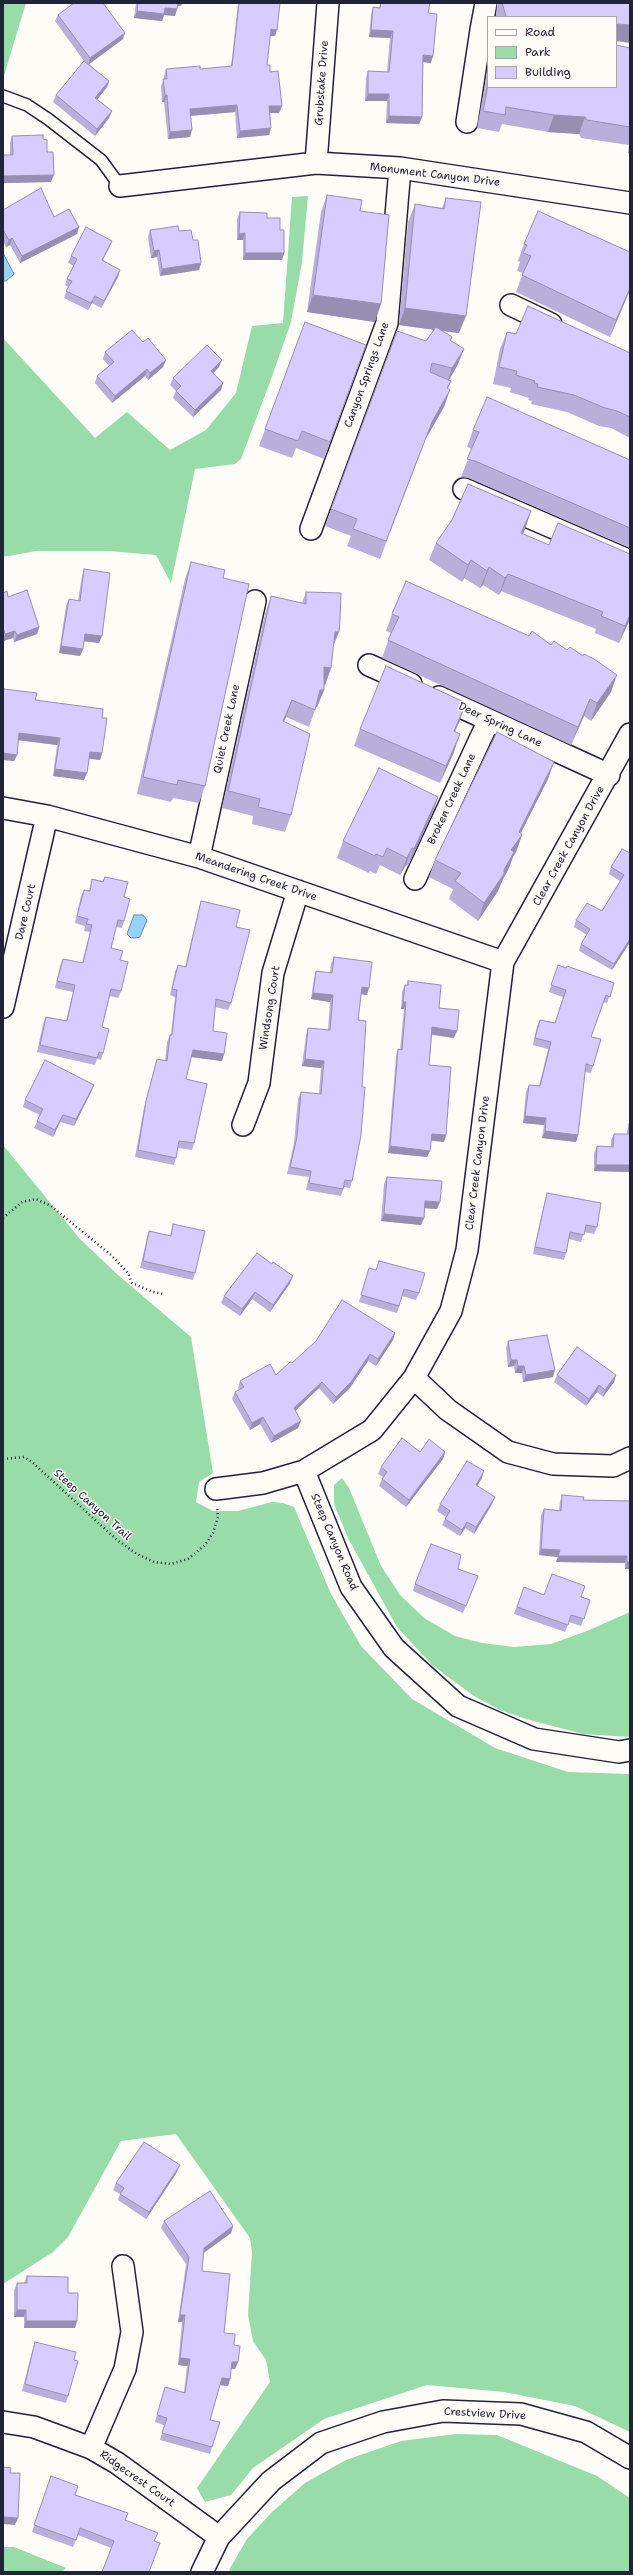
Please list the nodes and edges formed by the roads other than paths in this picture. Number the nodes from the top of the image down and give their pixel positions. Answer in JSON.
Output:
{"nodes":[{"id":1,"x":328,"y":3,"type":"edge"},
{"id":2,"x":486,"y":3,"type":"edge"},
{"id":3,"x":485,"y":30,"type":"edge"},
{"id":4,"x":3,"y":96,"type":"edge"},
{"id":5,"x":467,"y":122,"type":"dead end"},
{"id":6,"x":316,"y":163,"type":"junction"},
{"id":7,"x":400,"y":168,"type":"junction"},
{"id":8,"x":120,"y":186,"type":"joint"},
{"id":9,"x":630,"y":203,"type":"edge"},
{"id":10,"x":511,"y":305,"type":"dead end"},
{"id":11,"x":567,"y":331,"type":"edge"},
{"id":12,"x":464,"y":489,"type":"edge"},
{"id":13,"x":311,"y":529,"type":"dead end"},
{"id":14,"x":630,"y":561,"type":"edge"},
{"id":15,"x":255,"y":601,"type":"dead end"},
{"id":16,"x":369,"y":665,"type":"dead end"},
{"id":17,"x":489,"y":720,"type":"junction"},
{"id":18,"x":630,"y":734,"type":"edge"},
{"id":19,"x":609,"y":775,"type":"junction"},
{"id":20,"x":3,"y":808,"type":"edge"},
{"id":21,"x":47,"y":816,"type":"junction"},
{"id":22,"x":199,"y":857,"type":"junction"},
{"id":23,"x":415,"y":879,"type":"dead end"},
{"id":24,"x":298,"y":891,"type":"junction"},
{"id":25,"x":503,"y":962,"type":"junction"},
{"id":26,"x":3,"y":1007,"type":"edge"},
{"id":27,"x":243,"y":1125,"type":"dead end"},
{"id":28,"x":414,"y":1378,"type":"junction"},
{"id":29,"x":630,"y":1458,"type":"edge"},
{"id":30,"x":304,"y":1471,"type":"junction"},
{"id":31,"x":216,"y":1490,"type":"road end"},
{"id":32,"x":630,"y":1750,"type":"edge"},
{"id":33,"x":122,"y":2266,"type":"dead end"},
{"id":34,"x":3,"y":2422,"type":"edge"},
{"id":35,"x":91,"y":2448,"type":"junction"},
{"id":36,"x":630,"y":2458,"type":"edge"},
{"id":37,"x":219,"y":2537,"type":"junction"},
{"id":38,"x":202,"y":2572,"type":"edge"}],
"edges":[{"from":1,"to":6,"type":"street","name":"Grubstake Drive"},
{"from":2,"to":3,"type":"street"},
{"from":3,"to":5,"type":"street"},
{"from":4,"to":8,"type":"lane"},
{"from":6,"to":7,"type":"street","name":"Monument Canyon Drive"},
{"from":6,"to":8,"type":"street","name":"Monument Canyon Drive"},
{"from":7,"to":9,"type":"street","name":"Monument Canyon Drive"},
{"from":7,"to":13,"type":"street","name":"Canyon Springs Lane"},
{"from":10,"to":11,"type":"street"},
{"from":12,"to":14,"type":"street"},
{"from":15,"to":22,"type":"street","name":"Quiet Creek Lane"},
{"from":16,"to":17,"type":"street","name":"Deer Spring Lane"},
{"from":17,"to":19,"type":"street","name":"Deer Spring Lane"},
{"from":17,"to":23,"type":"street","name":"Broken Creek Lane"},
{"from":18,"to":19,"type":"street","name":"Clear Creek Canyon Drive"},
{"from":19,"to":25,"type":"street","name":"Clear Creek Canyon Drive"},
{"from":20,"to":21,"type":"street","name":"Meandering Creek Drive"},
{"from":21,"to":22,"type":"street","name":"Meandering Creek Drive"},
{"from":21,"to":26,"type":"street","name":"Dare Court"},
{"from":22,"to":24,"type":"street","name":"Meandering Creek Drive"},
{"from":24,"to":25,"type":"street","name":"Meandering Creek Drive"},
{"from":24,"to":27,"type":"street","name":"Windsong Court"},
{"from":25,"to":28,"type":"street","name":"Clear Creek Canyon Drive"},
{"from":28,"to":29,"type":"street"},
{"from":28,"to":30,"type":"street","name":"Clear Creek Canyon Drive"},
{"from":30,"to":31,"type":"street","name":"Clear Creek Canyon Drive"},
{"from":30,"to":32,"type":"street","name":"Steep Canyon Road"},
{"from":33,"to":35,"type":"street"},
{"from":34,"to":35,"type":"street","name":"Ridgecrest Court"},
{"from":35,"to":37,"type":"street","name":"Ridgecrest Court"},
{"from":36,"to":37,"type":"street","name":"Crestview Drive"},
{"from":37,"to":38,"type":"street","name":"Crestview Drive"}]}
